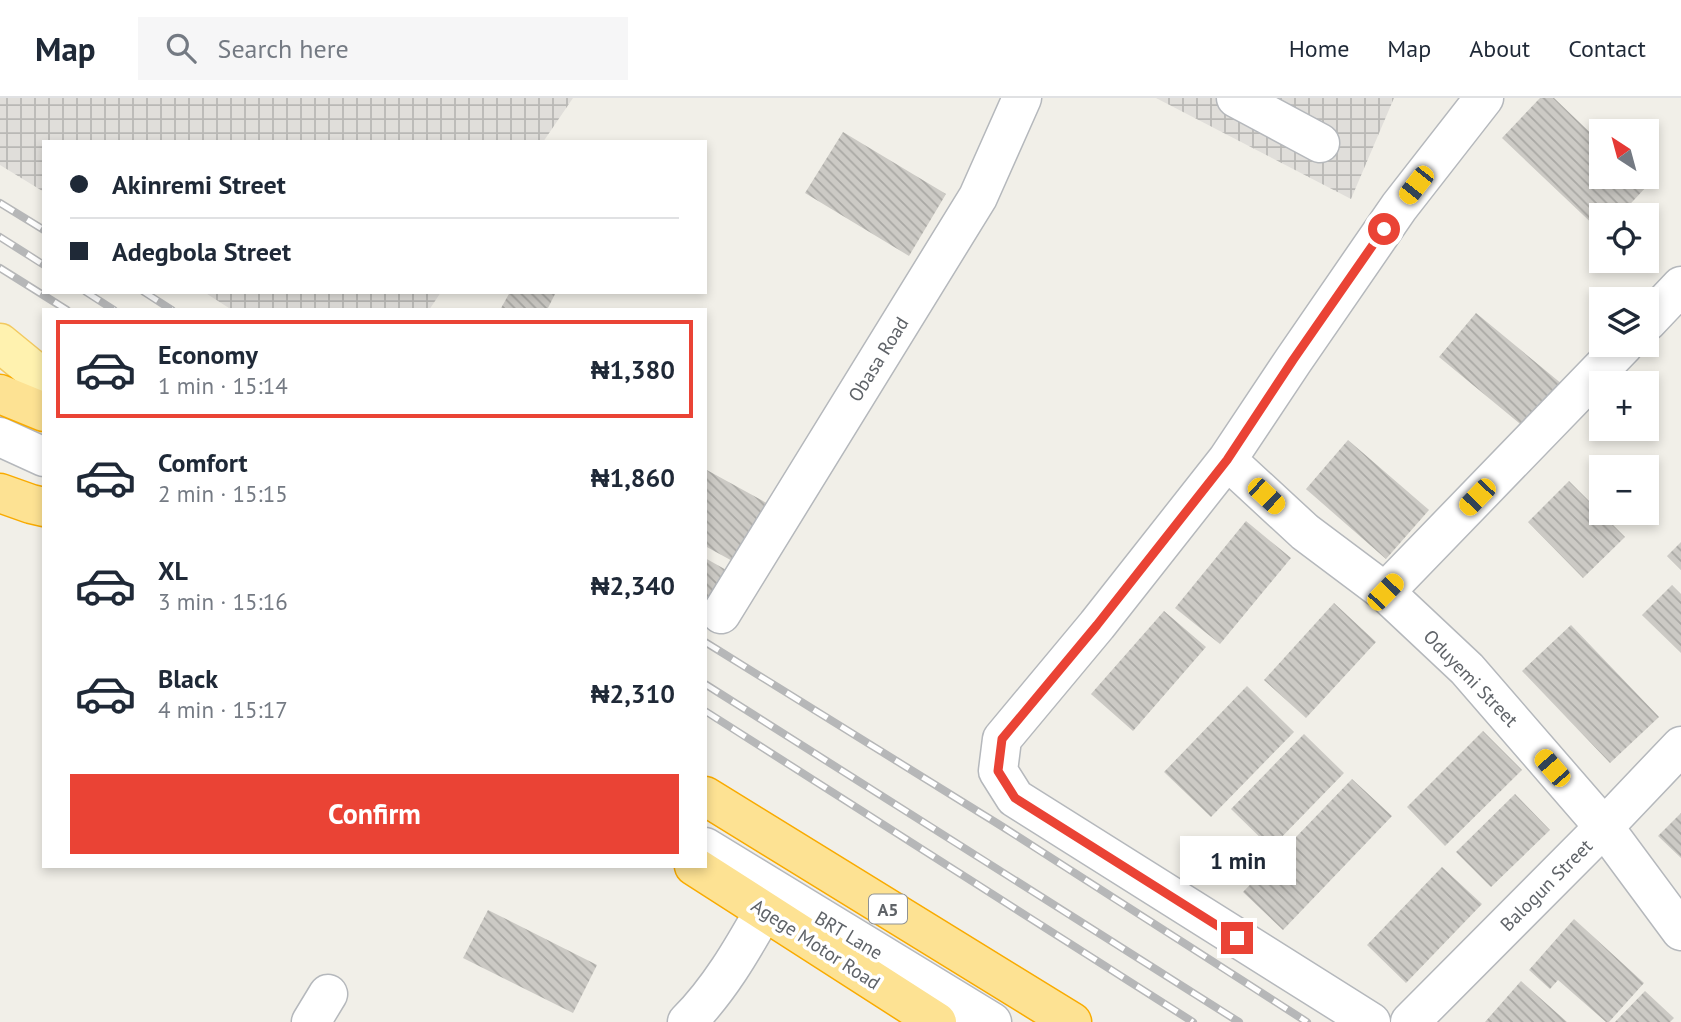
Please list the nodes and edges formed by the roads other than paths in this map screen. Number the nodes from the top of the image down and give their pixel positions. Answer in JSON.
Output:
{"nodes":[{"id":1,"x":1022,"y":98,"type":"edge"},
{"id":2,"x":1236,"y":98,"type":"edge"},
{"id":3,"x":1484,"y":98,"type":"edge"},
{"id":4,"x":1320,"y":143,"type":"dead end"},
{"id":5,"x":1681,"y":286,"type":"edge"},
{"id":6,"x":1659,"y":309,"type":"edge"},
{"id":7,"x":0,"y":343,"type":"edge"},
{"id":8,"x":1612,"y":357,"type":"edge"},
{"id":9,"x":42,"y":377,"type":"edge"},
{"id":10,"x":0,"y":394,"type":"edge"},
{"id":11,"x":42,"y":411,"type":"edge"},
{"id":12,"x":0,"y":438,"type":"edge"},
{"id":13,"x":42,"y":456,"type":"edge"},
{"id":14,"x":1227,"y":460,"type":"junction"},
{"id":15,"x":0,"y":493,"type":"edge"},
{"id":16,"x":42,"y":507,"type":"edge"},
{"id":17,"x":1385,"y":592,"type":"junction"},
{"id":18,"x":721,"y":614,"type":"dead end"},
{"id":19,"x":1681,"y":746,"type":"edge"},
{"id":20,"x":707,"y":797,"type":"edge"},
{"id":21,"x":1604,"y":827,"type":"junction"},
{"id":22,"x":707,"y":848,"type":"edge"},
{"id":23,"x":697,"y":868,"type":"edge"},
{"id":24,"x":764,"y":911,"type":"junction"},
{"id":25,"x":1681,"y":931,"type":"edge"},
{"id":26,"x":687,"y":1022,"type":"edge"},
{"id":27,"x":937,"y":1022,"type":"edge"},
{"id":28,"x":992,"y":1022,"type":"edge"},
{"id":29,"x":1072,"y":1022,"type":"edge"},
{"id":30,"x":1371,"y":1022,"type":"edge"},
{"id":31,"x":1410,"y":1022,"type":"edge"}],
"edges":[{"from":1,"to":18,"type":"street","name":"Obasa Road"},
{"from":2,"to":4,"type":"street"},
{"from":3,"to":14,"type":"street"},
{"from":5,"to":6,"type":"street"},
{"from":7,"to":9,"type":"main road"},
{"from":8,"to":17,"type":"street"},
{"from":10,"to":11,"type":"highway"},
{"from":12,"to":13,"type":"street"},
{"from":14,"to":17,"type":"street","name":"Oduyemi Street"},
{"from":14,"to":30,"type":"street"},
{"from":15,"to":16,"type":"highway"},
{"from":17,"to":21,"type":"street","name":"Oduyemi Street"},
{"from":19,"to":21,"type":"street","name":"Balogun Street"},
{"from":20,"to":29,"type":"highway","number":"A5"},
{"from":21,"to":25,"type":"street","name":"Oduyemi Street"},
{"from":21,"to":31,"type":"street","name":"Balogun Street"},
{"from":22,"to":28,"type":"street","name":"BRT Lane"},
{"from":23,"to":24,"type":"highway","name":"Agege Motor Road"},
{"from":24,"to":26,"type":"street"},
{"from":24,"to":27,"type":"highway","name":"Agege Motor Road"}]}
